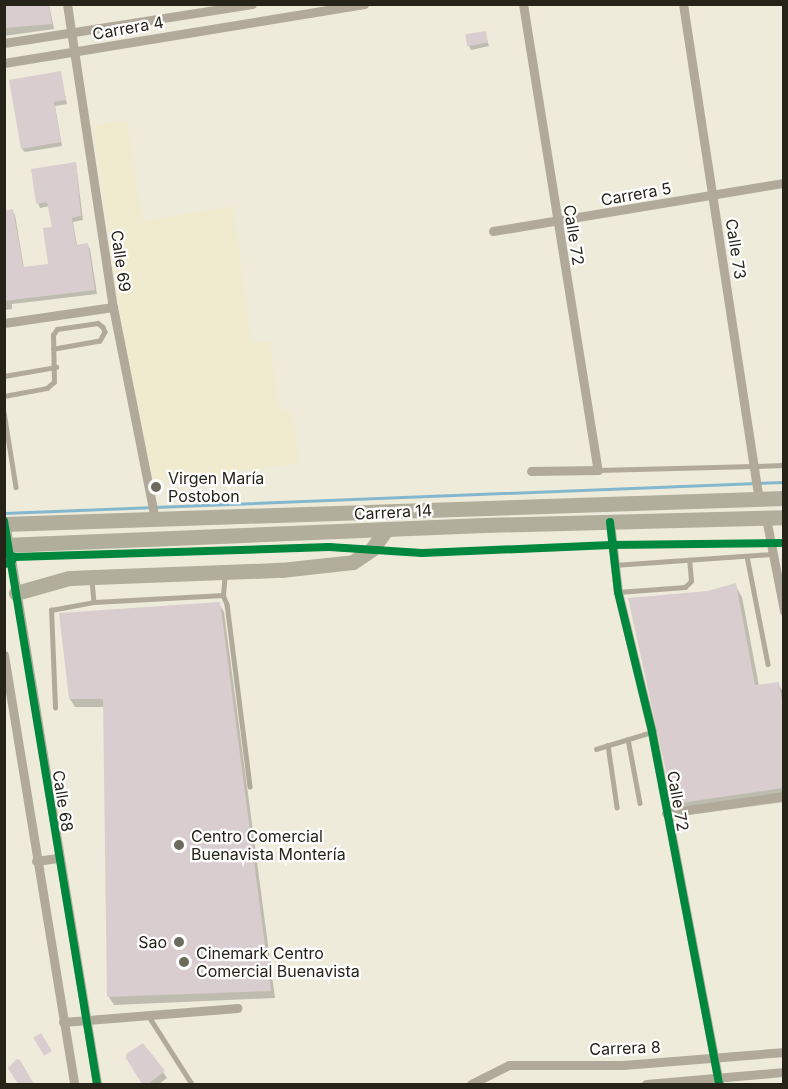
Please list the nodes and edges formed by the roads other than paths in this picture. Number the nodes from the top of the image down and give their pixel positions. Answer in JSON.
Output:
{"nodes":[{"id":1,"x":67,"y":4,"type":"edge"},
{"id":2,"x":252,"y":4,"type":"edge"},
{"id":3,"x":364,"y":4,"type":"edge"},
{"id":4,"x":523,"y":4,"type":"edge"},
{"id":5,"x":683,"y":4,"type":"edge"},
{"id":6,"x":212,"y":8,"type":"edge"},
{"id":7,"x":213,"y":28,"type":"junction"},
{"id":8,"x":72,"y":32,"type":"junction"},
{"id":9,"x":4,"y":43,"type":"edge"},
{"id":10,"x":75,"y":52,"type":"junction"},
{"id":11,"x":4,"y":63,"type":"edge"},
{"id":12,"x":783,"y":183,"type":"edge"},
{"id":13,"x":712,"y":195,"type":"junction"},
{"id":14,"x":556,"y":223,"type":"junction"},
{"id":15,"x":493,"y":231,"type":"dead end"},
{"id":16,"x":113,"y":306,"type":"junction"},
{"id":17,"x":4,"y":323,"type":"edge"},
{"id":18,"x":54,"y":349,"type":"junction"},
{"id":19,"x":56,"y":367,"type":"junction"},
{"id":20,"x":4,"y":376,"type":"edge"},
{"id":21,"x":4,"y":396,"type":"edge"},
{"id":22,"x":4,"y":412,"type":"edge"},
{"id":23,"x":783,"y":465,"type":"edge"},
{"id":24,"x":598,"y":470,"type":"junction"},
{"id":25,"x":755,"y":470,"type":"junction"},
{"id":26,"x":531,"y":471,"type":"dead end"},
{"id":27,"x":16,"y":487,"type":"dead end"},
{"id":28,"x":758,"y":494,"type":"junction"},
{"id":29,"x":783,"y":498,"type":"edge"},
{"id":30,"x":153,"y":514,"type":"junction"},
{"id":31,"x":783,"y":517,"type":"edge"},
{"id":32,"x":766,"y":518,"type":"junction"},
{"id":33,"x":610,"y":522,"type":"junction"},
{"id":34,"x":5,"y":523,"type":"edge"},
{"id":35,"x":386,"y":530,"type":"junction"},
{"id":36,"x":6,"y":545,"type":"edge"},
{"id":37,"x":773,"y":554,"type":"junction"},
{"id":38,"x":747,"y":556,"type":"junction"},
{"id":39,"x":689,"y":560,"type":"junction"},
{"id":40,"x":614,"y":565,"type":"junction"},
{"id":41,"x":225,"y":572,"type":"junction"},
{"id":42,"x":92,"y":577,"type":"junction"},
{"id":43,"x":618,"y":592,"type":"junction"},
{"id":44,"x":16,"y":593,"type":"junction"},
{"id":45,"x":223,"y":595,"type":"junction"},
{"id":46,"x":94,"y":602,"type":"junction"},
{"id":47,"x":783,"y":611,"type":"edge"},
{"id":48,"x":4,"y":655,"type":"edge"},
{"id":49,"x":768,"y":664,"type":"dead end"},
{"id":50,"x":5,"y":667,"type":"edge"},
{"id":51,"x":6,"y":677,"type":"edge"},
{"id":52,"x":55,"y":708,"type":"dead end"},
{"id":53,"x":652,"y":732,"type":"junction"},
{"id":54,"x":628,"y":739,"type":"junction"},
{"id":55,"x":608,"y":746,"type":"junction"},
{"id":56,"x":596,"y":749,"type":"dead end"},
{"id":57,"x":249,"y":787,"type":"dead end"},
{"id":58,"x":783,"y":796,"type":"edge"},
{"id":59,"x":640,"y":802,"type":"dead end"},
{"id":60,"x":617,"y":807,"type":"dead end"},
{"id":61,"x":666,"y":813,"type":"junction"},
{"id":62,"x":58,"y":858,"type":"junction"},
{"id":63,"x":36,"y":861,"type":"junction"},
{"id":64,"x":237,"y":1008,"type":"dead end"},
{"id":65,"x":147,"y":1012,"type":"junction"},
{"id":66,"x":86,"y":1019,"type":"junction"},
{"id":67,"x":63,"y":1022,"type":"junction"},
{"id":68,"x":783,"y":1052,"type":"edge"},
{"id":69,"x":712,"y":1058,"type":"junction"},
{"id":70,"x":783,"y":1072,"type":"edge"},
{"id":71,"x":719,"y":1081,"type":"edge"},
{"id":72,"x":74,"y":1084,"type":"edge"},
{"id":73,"x":97,"y":1084,"type":"edge"},
{"id":74,"x":192,"y":1084,"type":"edge"},
{"id":75,"x":471,"y":1084,"type":"edge"},
{"id":76,"x":646,"y":1084,"type":"edge"}],
"edges":[{"from":1,"to":8,"type":"street","name":"Calle 69"},
{"from":2,"to":6,"type":"street","name":"Carrera 4"},
{"from":3,"to":7,"type":"street","name":"Carrera 4"},
{"from":4,"to":14,"type":"street","name":"Calle 72"},
{"from":5,"to":13,"type":"street","name":"Calle 73"},
{"from":6,"to":7,"type":"street"},
{"from":6,"to":8,"type":"street","name":"Carrera 4"},
{"from":7,"to":10,"type":"street","name":"Carrera 4"},
{"from":8,"to":9,"type":"street","name":"Carrera 4"},
{"from":8,"to":10,"type":"street","name":"Calle 69"},
{"from":10,"to":11,"type":"street","name":"Carrera 4"},
{"from":10,"to":16,"type":"street","name":"Calle 69"},
{"from":12,"to":13,"type":"street","name":"Carrera 5"},
{"from":13,"to":14,"type":"street","name":"Carrera 5"},
{"from":13,"to":25,"type":"street","name":"Calle 73"},
{"from":14,"to":15,"type":"street","name":"Carrera 5"},
{"from":14,"to":24,"type":"street","name":"Calle 72"},
{"from":16,"to":17,"type":"street"},
{"from":16,"to":30,"type":"street","name":"Calle 69"},
{"from":18,"to":18,"type":"lane"},
{"from":18,"to":19,"type":"lane"},
{"from":19,"to":20,"type":"lane"},
{"from":19,"to":21,"type":"lane"},
{"from":22,"to":27,"type":"lane"},
{"from":23,"to":25,"type":"lane"},
{"from":24,"to":25,"type":"lane"},
{"from":24,"to":26,"type":"street"},
{"from":25,"to":28,"type":"street","name":"Calle 73"},
{"from":28,"to":29,"type":"main road","name":"Carrera 14"},
{"from":28,"to":30,"type":"main road","name":"Carrera 14"},
{"from":30,"to":34,"type":"main road","name":"Carrera 14"},
{"from":31,"to":32,"type":"main road","name":"Carrera 14"},
{"from":32,"to":33,"type":"main road","name":"Carrera 14"},
{"from":32,"to":37,"type":"street"},
{"from":33,"to":35,"type":"main road","name":"Carrera 14"},
{"from":33,"to":40,"type":"street","name":"Calle 72"},
{"from":34,"to":36,"type":"street","name":"Calle 68"},
{"from":35,"to":36,"type":"main road","name":"Carrera 14"},
{"from":35,"to":41,"type":"main road"},
{"from":36,"to":44,"type":"street","name":"Calle 68"},
{"from":37,"to":38,"type":"lane"},
{"from":37,"to":47,"type":"street"},
{"from":38,"to":39,"type":"lane"},
{"from":38,"to":49,"type":"lane"},
{"from":39,"to":40,"type":"lane"},
{"from":39,"to":43,"type":"lane"},
{"from":40,"to":43,"type":"street","name":"Calle 72"},
{"from":41,"to":42,"type":"main road"},
{"from":41,"to":45,"type":"lane"},
{"from":42,"to":44,"type":"main road"},
{"from":42,"to":46,"type":"lane"},
{"from":43,"to":53,"type":"street","name":"Calle 72"},
{"from":44,"to":62,"type":"street","name":"Calle 68"},
{"from":45,"to":46,"type":"lane"},
{"from":45,"to":57,"type":"lane"},
{"from":46,"to":52,"type":"lane"},
{"from":48,"to":50,"type":"street"},
{"from":50,"to":51,"type":"street"},
{"from":51,"to":63,"type":"street"},
{"from":53,"to":54,"type":"lane"},
{"from":53,"to":61,"type":"street","name":"Calle 72"},
{"from":54,"to":55,"type":"lane"},
{"from":54,"to":59,"type":"lane"},
{"from":55,"to":56,"type":"lane"},
{"from":55,"to":60,"type":"lane"},
{"from":58,"to":61,"type":"street"},
{"from":61,"to":69,"type":"street","name":"Calle 72"},
{"from":62,"to":63,"type":"street"},
{"from":62,"to":66,"type":"street","name":"Calle 68"},
{"from":63,"to":67,"type":"street"},
{"from":64,"to":65,"type":"street"},
{"from":65,"to":66,"type":"street"},
{"from":65,"to":74,"type":"lane"},
{"from":66,"to":67,"type":"street"},
{"from":66,"to":73,"type":"street","name":"Calle 68"},
{"from":67,"to":72,"type":"street"},
{"from":68,"to":69,"type":"street","name":"Carrera 8"},
{"from":69,"to":71,"type":"street","name":"Calle 72"},
{"from":69,"to":75,"type":"street","name":"Carrera 8"},
{"from":70,"to":71,"type":"street"},
{"from":71,"to":76,"type":"street"}]}
